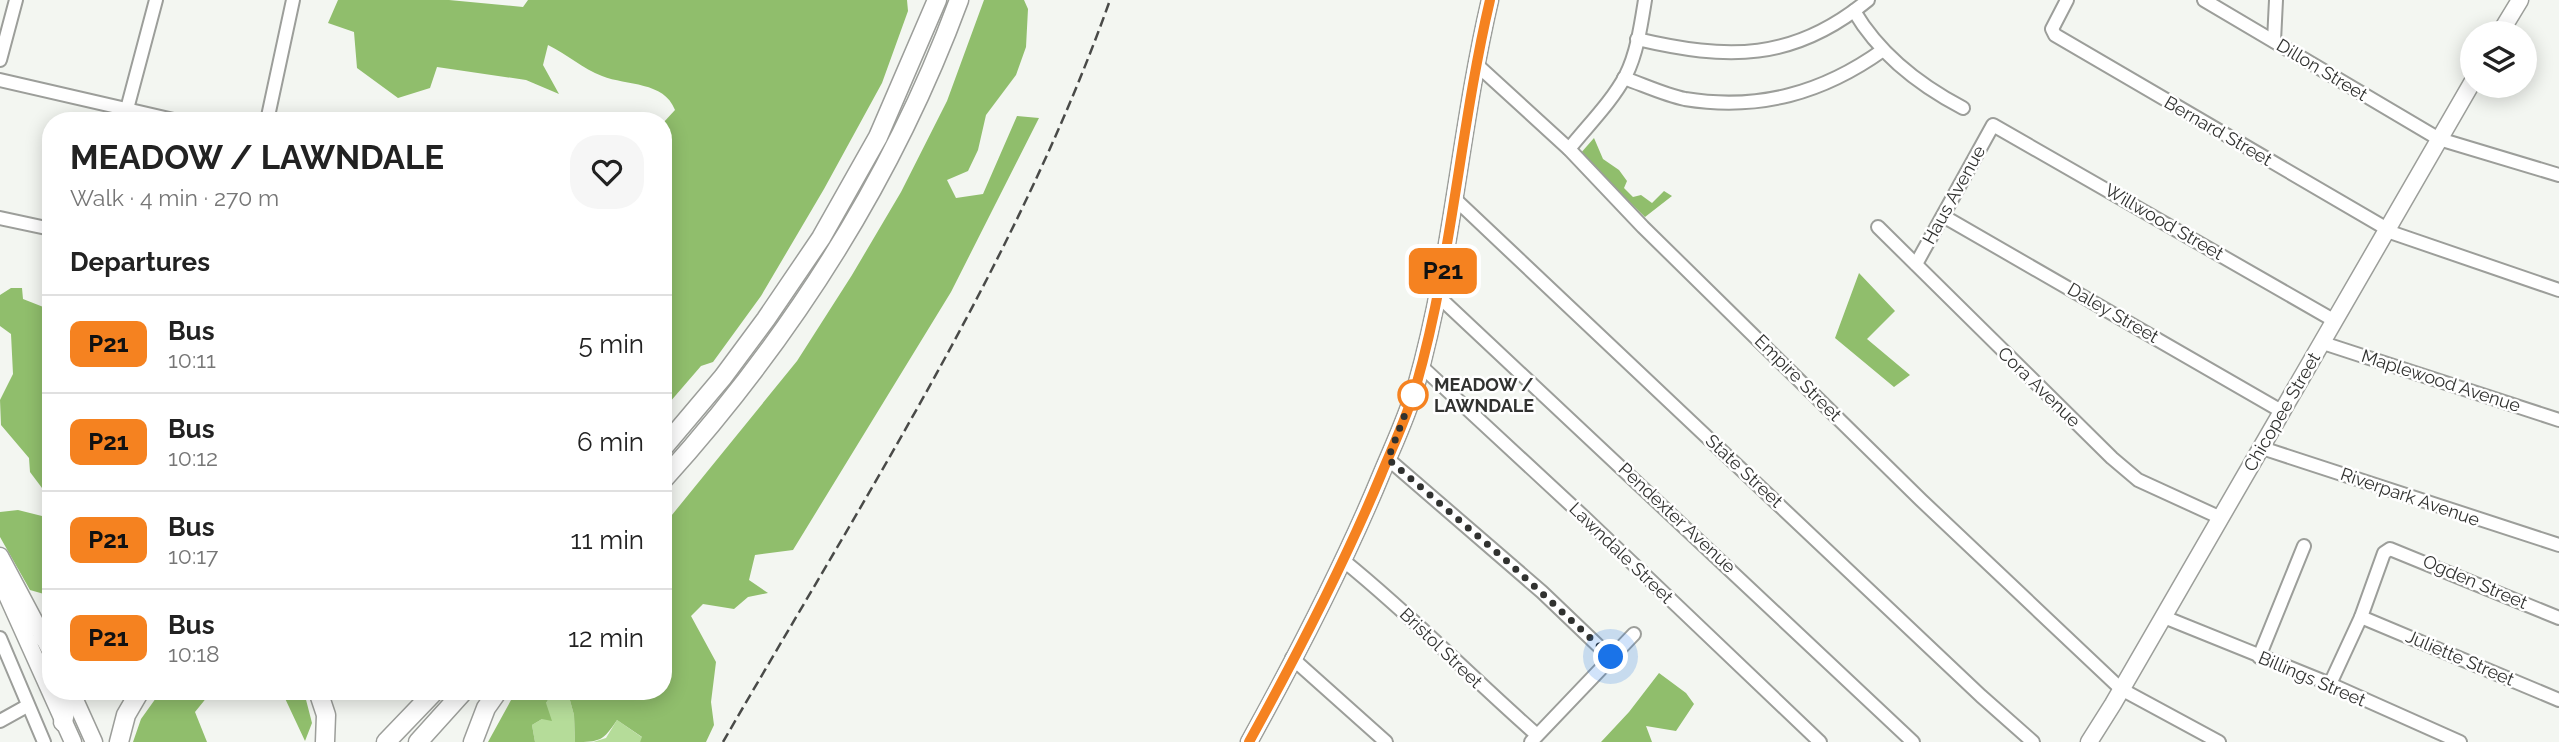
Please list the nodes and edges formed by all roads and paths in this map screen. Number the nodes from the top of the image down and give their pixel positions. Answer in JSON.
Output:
{"nodes":[{"id":1,"x":16,"y":0,"type":"edge"},
{"id":2,"x":156,"y":0,"type":"edge"},
{"id":3,"x":293,"y":0,"type":"edge"},
{"id":4,"x":937,"y":0,"type":"edge"},
{"id":5,"x":959,"y":0,"type":"edge"},
{"id":6,"x":1490,"y":0,"type":"edge"},
{"id":7,"x":1646,"y":0,"type":"edge"},
{"id":8,"x":1868,"y":0,"type":"edge"},
{"id":9,"x":2067,"y":0,"type":"edge"},
{"id":10,"x":2204,"y":0,"type":"edge"},
{"id":11,"x":2276,"y":0,"type":"edge"},
{"id":12,"x":2519,"y":0,"type":"edge"},
{"id":13,"x":1854,"y":12,"type":"junction"},
{"id":14,"x":2507,"y":21,"type":"edge"},
{"id":15,"x":1637,"y":39,"type":"junction"},
{"id":16,"x":2274,"y":41,"type":"junction"},
{"id":17,"x":1883,"y":50,"type":"junction"},
{"id":18,"x":0,"y":60,"type":"edge"},
{"id":19,"x":1476,"y":64,"type":"junction"},
{"id":20,"x":1625,"y":78,"type":"junction"},
{"id":21,"x":0,"y":80,"type":"edge"},
{"id":22,"x":2463,"y":98,"type":"edge"},
{"id":23,"x":1963,"y":108,"type":"dead end"},
{"id":24,"x":127,"y":109,"type":"junction"},
{"id":25,"x":140,"y":112,"type":"edge"},
{"id":26,"x":269,"y":112,"type":"edge"},
{"id":27,"x":1993,"y":125,"type":"joint"},
{"id":28,"x":2439,"y":139,"type":"junction"},
{"id":29,"x":1569,"y":149,"type":"junction"},
{"id":30,"x":2559,"y":175,"type":"edge"},
{"id":31,"x":1455,"y":198,"type":"junction"},
{"id":32,"x":1942,"y":216,"type":"junction"},
{"id":33,"x":0,"y":218,"type":"edge"},
{"id":34,"x":42,"y":227,"type":"edge"},
{"id":35,"x":1878,"y":227,"type":"dead end"},
{"id":36,"x":2386,"y":230,"type":"junction"},
{"id":37,"x":1916,"y":264,"type":"junction"},
{"id":38,"x":2559,"y":290,"type":"edge"},
{"id":39,"x":1438,"y":296,"type":"junction"},
{"id":40,"x":2335,"y":321,"type":"junction"},
{"id":41,"x":2323,"y":343,"type":"junction"},
{"id":42,"x":1421,"y":366,"type":"junction"},
{"id":43,"x":2283,"y":412,"type":"junction"},
{"id":44,"x":694,"y":413,"type":"junction"},
{"id":45,"x":2559,"y":420,"type":"edge"},
{"id":46,"x":672,"y":431,"type":"edge"},
{"id":47,"x":672,"y":438,"type":"edge"},
{"id":48,"x":2262,"y":448,"type":"junction"},
{"id":49,"x":1388,"y":459,"type":"junction"},
{"id":50,"x":672,"y":469,"type":"edge"},
{"id":51,"x":2221,"y":518,"type":"junction"},
{"id":52,"x":2559,"y":545,"type":"edge"},
{"id":53,"x":2304,"y":546,"type":"dead end"},
{"id":54,"x":0,"y":556,"type":"edge"},
{"id":55,"x":1343,"y":561,"type":"junction"},
{"id":56,"x":0,"y":580,"type":"edge"},
{"id":57,"x":2164,"y":617,"type":"junction"},
{"id":58,"x":2361,"y":617,"type":"junction"},
{"id":59,"x":2559,"y":618,"type":"edge"},
{"id":60,"x":42,"y":633,"type":"edge"},
{"id":61,"x":1634,"y":634,"type":"dead end"},
{"id":62,"x":0,"y":638,"type":"edge"},
{"id":63,"x":1611,"y":657,"type":"junction"},
{"id":64,"x":2259,"y":657,"type":"junction"},
{"id":65,"x":1292,"y":658,"type":"junction"},
{"id":66,"x":42,"y":675,"type":"edge"},
{"id":67,"x":2330,"y":684,"type":"junction"},
{"id":68,"x":2121,"y":690,"type":"junction"},
{"id":69,"x":53,"y":700,"type":"edge"},
{"id":70,"x":69,"y":700,"type":"edge"},
{"id":71,"x":77,"y":700,"type":"edge"},
{"id":72,"x":135,"y":700,"type":"edge"},
{"id":73,"x":321,"y":700,"type":"edge"},
{"id":74,"x":426,"y":700,"type":"edge"},
{"id":75,"x":456,"y":700,"type":"edge"},
{"id":76,"x":492,"y":700,"type":"edge"},
{"id":77,"x":2559,"y":700,"type":"edge"},
{"id":78,"x":27,"y":706,"type":"junction"},
{"id":79,"x":0,"y":721,"type":"edge"},
{"id":80,"x":63,"y":722,"type":"junction"},
{"id":81,"x":1534,"y":739,"type":"edge"},
{"id":82,"x":44,"y":742,"type":"edge"},
{"id":83,"x":73,"y":742,"type":"edge"},
{"id":84,"x":94,"y":742,"type":"edge"},
{"id":85,"x":119,"y":742,"type":"edge"},
{"id":86,"x":325,"y":742,"type":"edge"},
{"id":87,"x":386,"y":742,"type":"edge"},
{"id":88,"x":418,"y":742,"type":"edge"},
{"id":89,"x":473,"y":742,"type":"edge"},
{"id":90,"x":1250,"y":742,"type":"edge"},
{"id":91,"x":1386,"y":742,"type":"edge"},
{"id":92,"x":1819,"y":742,"type":"edge"},
{"id":93,"x":1913,"y":742,"type":"edge"},
{"id":94,"x":2033,"y":742,"type":"edge"},
{"id":95,"x":2089,"y":742,"type":"edge"},
{"id":96,"x":2219,"y":742,"type":"edge"},
{"id":97,"x":2460,"y":742,"type":"edge"}],
"edges":[{"from":1,"to":18,"type":"street"},
{"from":2,"to":24,"type":"street"},
{"from":3,"to":26,"type":"street"},
{"from":4,"to":44,"type":"highway"},
{"from":5,"to":50,"type":"highway"},
{"from":6,"to":19,"type":"main road"},
{"from":7,"to":15,"type":"street"},
{"from":8,"to":13,"type":"street"},
{"from":9,"to":36,"type":"street","name":"Bernard Street"},
{"from":10,"to":16,"type":"street","name":"Dillon Street"},
{"from":11,"to":16,"type":"street"},
{"from":12,"to":14,"type":"main road"},
{"from":13,"to":15,"type":"street"},
{"from":13,"to":17,"type":"street"},
{"from":15,"to":20,"type":"street"},
{"from":16,"to":28,"type":"street","name":"Dillon Street"},
{"from":17,"to":20,"type":"street"},
{"from":17,"to":23,"type":"street"},
{"from":19,"to":29,"type":"street","name":"Empire Street"},
{"from":19,"to":31,"type":"main road"},
{"from":20,"to":29,"type":"street"},
{"from":21,"to":24,"type":"street"},
{"from":22,"to":28,"type":"main road","name":"Chicopee Street"},
{"from":24,"to":25,"type":"street"},
{"from":27,"to":32,"type":"street","name":"Haus Avenue"},
{"from":27,"to":40,"type":"street","name":"Willwood Street"},
{"from":28,"to":30,"type":"street","name":"Dillon Street"},
{"from":28,"to":36,"type":"main road","name":"Chicopee Street"},
{"from":29,"to":68,"type":"street","name":"Empire Street"},
{"from":31,"to":39,"type":"main road"},
{"from":31,"to":94,"type":"street","name":"State Street"},
{"from":32,"to":37,"type":"street","name":"Haus Avenue"},
{"from":32,"to":43,"type":"street","name":"Daley Street"},
{"from":33,"to":34,"type":"street"},
{"from":35,"to":37,"type":"street","name":"Cora Avenue"},
{"from":36,"to":38,"type":"street","name":"Bernard Street"},
{"from":36,"to":40,"type":"main road","name":"Chicopee Street"},
{"from":37,"to":51,"type":"street","name":"Cora Avenue"},
{"from":39,"to":42,"type":"main road"},
{"from":39,"to":93,"type":"street","name":"Pendexter Avenue"},
{"from":40,"to":41,"type":"main road","name":"Chicopee Street"},
{"from":41,"to":43,"type":"main road","name":"Chicopee Street"},
{"from":41,"to":45,"type":"street","name":"Maplewood Avenue"},
{"from":42,"to":49,"type":"main road"},
{"from":42,"to":92,"type":"street","name":"Lawndale Street"},
{"from":43,"to":48,"type":"main road","name":"Chicopee Street"},
{"from":44,"to":46,"type":"highway"},
{"from":44,"to":47,"type":"highway"},
{"from":48,"to":51,"type":"main road","name":"Chicopee Street"},
{"from":48,"to":52,"type":"street","name":"Riverpark Avenue"},
{"from":49,"to":55,"type":"main road"},
{"from":49,"to":63,"type":"street"},
{"from":51,"to":57,"type":"main road","name":"Chicopee Street"},
{"from":53,"to":64,"type":"street"},
{"from":54,"to":60,"type":"main road"},
{"from":55,"to":65,"type":"main road"},
{"from":55,"to":81,"type":"street","name":"Bristol Street"},
{"from":56,"to":66,"type":"main road"},
{"from":57,"to":64,"type":"street","name":"Billings Street"},
{"from":57,"to":68,"type":"main road","name":"Chicopee Street"},
{"from":58,"to":59,"type":"street","name":"Ogden Street"},
{"from":58,"to":67,"type":"street"},
{"from":58,"to":77,"type":"street","name":"Juliette Street"},
{"from":61,"to":63,"type":"street"},
{"from":62,"to":78,"type":"street"},
{"from":63,"to":81,"type":"street"},
{"from":64,"to":67,"type":"street","name":"Billings Street"},
{"from":65,"to":90,"type":"main road"},
{"from":65,"to":91,"type":"street"},
{"from":67,"to":97,"type":"street","name":"Billings Street"},
{"from":68,"to":95,"type":"main road","name":"Chicopee Street"},
{"from":68,"to":96,"type":"street","name":"Empire Street"},
{"from":69,"to":80,"type":"main road"},
{"from":70,"to":80,"type":"highway"},
{"from":71,"to":84,"type":"main road"},
{"from":72,"to":85,"type":"highway"},
{"from":73,"to":86,"type":"highway"},
{"from":74,"to":87,"type":"highway"},
{"from":75,"to":88,"type":"highway"},
{"from":76,"to":89,"type":"highway"},
{"from":78,"to":79,"type":"street"},
{"from":78,"to":82,"type":"street"},
{"from":80,"to":83,"type":"main road"}]}
